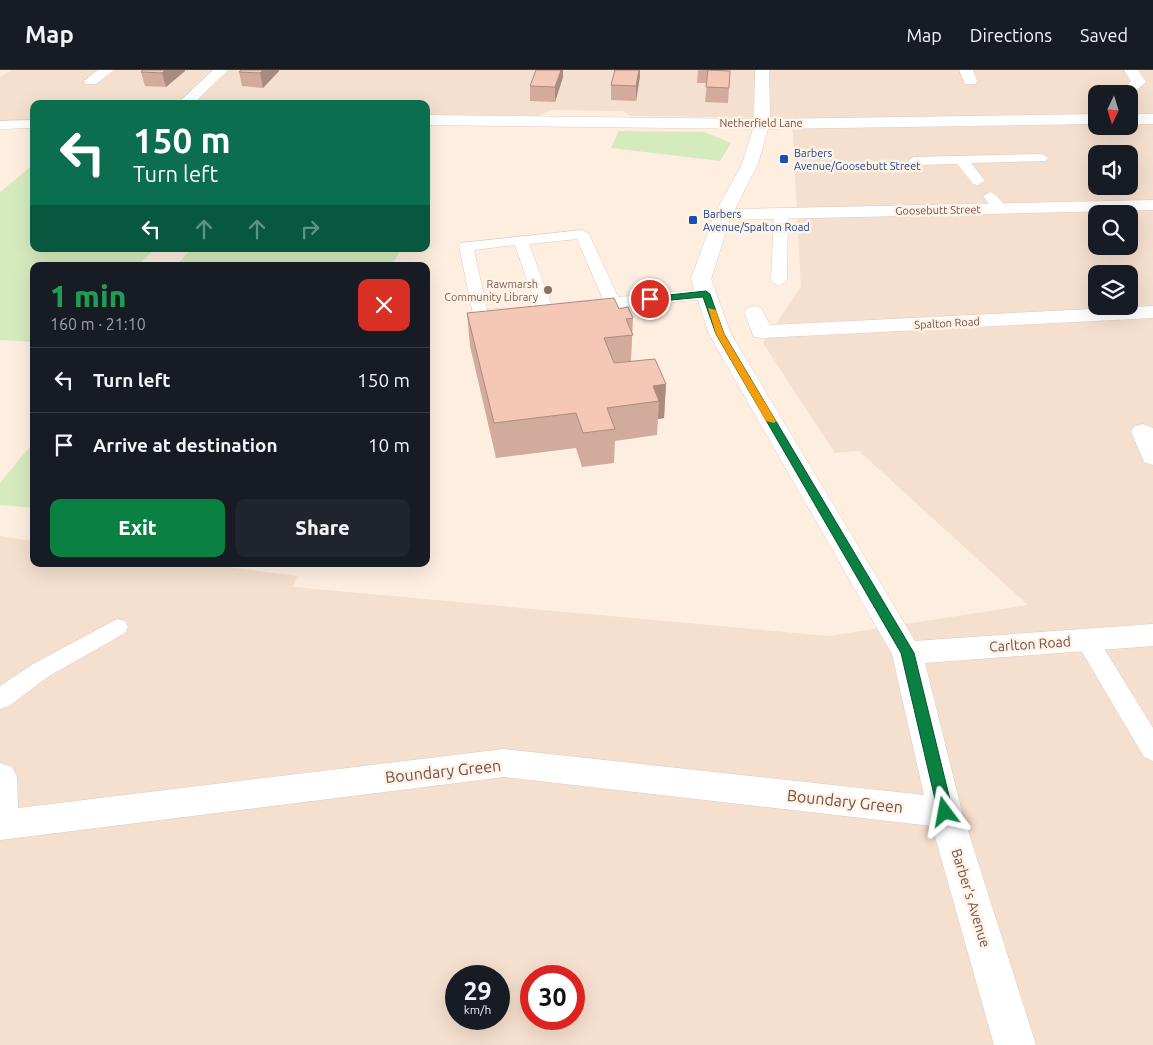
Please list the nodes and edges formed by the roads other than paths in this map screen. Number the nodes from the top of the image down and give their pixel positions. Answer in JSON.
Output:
{"nodes":[{"id":1,"x":106,"y":70,"type":"edge"},
{"id":2,"x":221,"y":70,"type":"edge"},
{"id":3,"x":762,"y":70,"type":"edge"},
{"id":4,"x":1131,"y":70,"type":"edge"},
{"id":5,"x":91,"y":81,"type":"dead end"},
{"id":6,"x":1136,"y":85,"type":"edge"},
{"id":7,"x":188,"y":100,"type":"edge"},
{"id":8,"x":1153,"y":118,"type":"edge"},
{"id":9,"x":1088,"y":119,"type":"edge"},
{"id":10,"x":1138,"y":119,"type":"edge"},
{"id":11,"x":430,"y":120,"type":"edge"},
{"id":12,"x":30,"y":124,"type":"edge"},
{"id":13,"x":762,"y":124,"type":"junction"},
{"id":14,"x":0,"y":125,"type":"edge"},
{"id":15,"x":1042,"y":158,"type":"dead end"},
{"id":16,"x":961,"y":160,"type":"junction"},
{"id":17,"x":914,"y":161,"type":"dead end"},
{"id":18,"x":978,"y":181,"type":"dead end"},
{"id":19,"x":1153,"y":206,"type":"edge"},
{"id":20,"x":781,"y":214,"type":"junction"},
{"id":21,"x":723,"y":215,"type":"junction"},
{"id":22,"x":521,"y":240,"type":"junction"},
{"id":23,"x":779,"y":281,"type":"dead end"},
{"id":24,"x":706,"y":294,"type":"junction"},
{"id":25,"x":613,"y":303,"type":"junction"},
{"id":26,"x":545,"y":310,"type":"junction"},
{"id":27,"x":754,"y":312,"type":"dead end"},
{"id":28,"x":1153,"y":312,"type":"edge"},
{"id":29,"x":1143,"y":431,"type":"dead end"},
{"id":30,"x":1153,"y":457,"type":"edge"},
{"id":31,"x":117,"y":628,"type":"dead end"},
{"id":32,"x":1153,"y":635,"type":"edge"},
{"id":33,"x":1087,"y":640,"type":"junction"},
{"id":34,"x":907,"y":653,"type":"junction"},
{"id":35,"x":0,"y":699,"type":"edge"},
{"id":36,"x":1153,"y":750,"type":"edge"},
{"id":37,"x":0,"y":777,"type":"edge"},
{"id":38,"x":945,"y":812,"type":"junction"},
{"id":39,"x":0,"y":825,"type":"edge"},
{"id":40,"x":1015,"y":1045,"type":"edge"}],
"edges":[{"from":1,"to":5,"type":"street"},
{"from":2,"to":7,"type":"street"},
{"from":3,"to":13,"type":"street","name":"Barber's Avenue"},
{"from":4,"to":6,"type":"street"},
{"from":8,"to":10,"type":"street"},
{"from":9,"to":13,"type":"street","name":"Netherfield Lane"},
{"from":11,"to":13,"type":"street","name":"Netherfield Lane"},
{"from":12,"to":14,"type":"lane"},
{"from":13,"to":21,"type":"street","name":"Barber's Avenue"},
{"from":15,"to":16,"type":"lane"},
{"from":16,"to":17,"type":"lane"},
{"from":16,"to":18,"type":"lane"},
{"from":19,"to":20,"type":"street","name":"Goosebutt Street"},
{"from":20,"to":21,"type":"street","name":"Goosebutt Street"},
{"from":20,"to":23,"type":"lane"},
{"from":21,"to":24,"type":"street","name":"Barber's Avenue"},
{"from":22,"to":25,"type":"lane"},
{"from":22,"to":26,"type":"lane"},
{"from":22,"to":26,"type":"lane"},
{"from":24,"to":25,"type":"lane"},
{"from":24,"to":34,"type":"street","name":"Barber's Avenue"},
{"from":25,"to":26,"type":"lane"},
{"from":27,"to":28,"type":"street","name":"Spalton Road"},
{"from":29,"to":30,"type":"street"},
{"from":31,"to":35,"type":"lane"},
{"from":32,"to":33,"type":"street","name":"Carlton Road"},
{"from":33,"to":34,"type":"street","name":"Carlton Road"},
{"from":33,"to":36,"type":"lane"},
{"from":34,"to":38,"type":"street","name":"Barber's Avenue"},
{"from":37,"to":39,"type":"street","name":"Boundary Green"},
{"from":38,"to":39,"type":"street","name":"Boundary Green"},
{"from":38,"to":40,"type":"street","name":"Barber's Avenue"}]}
